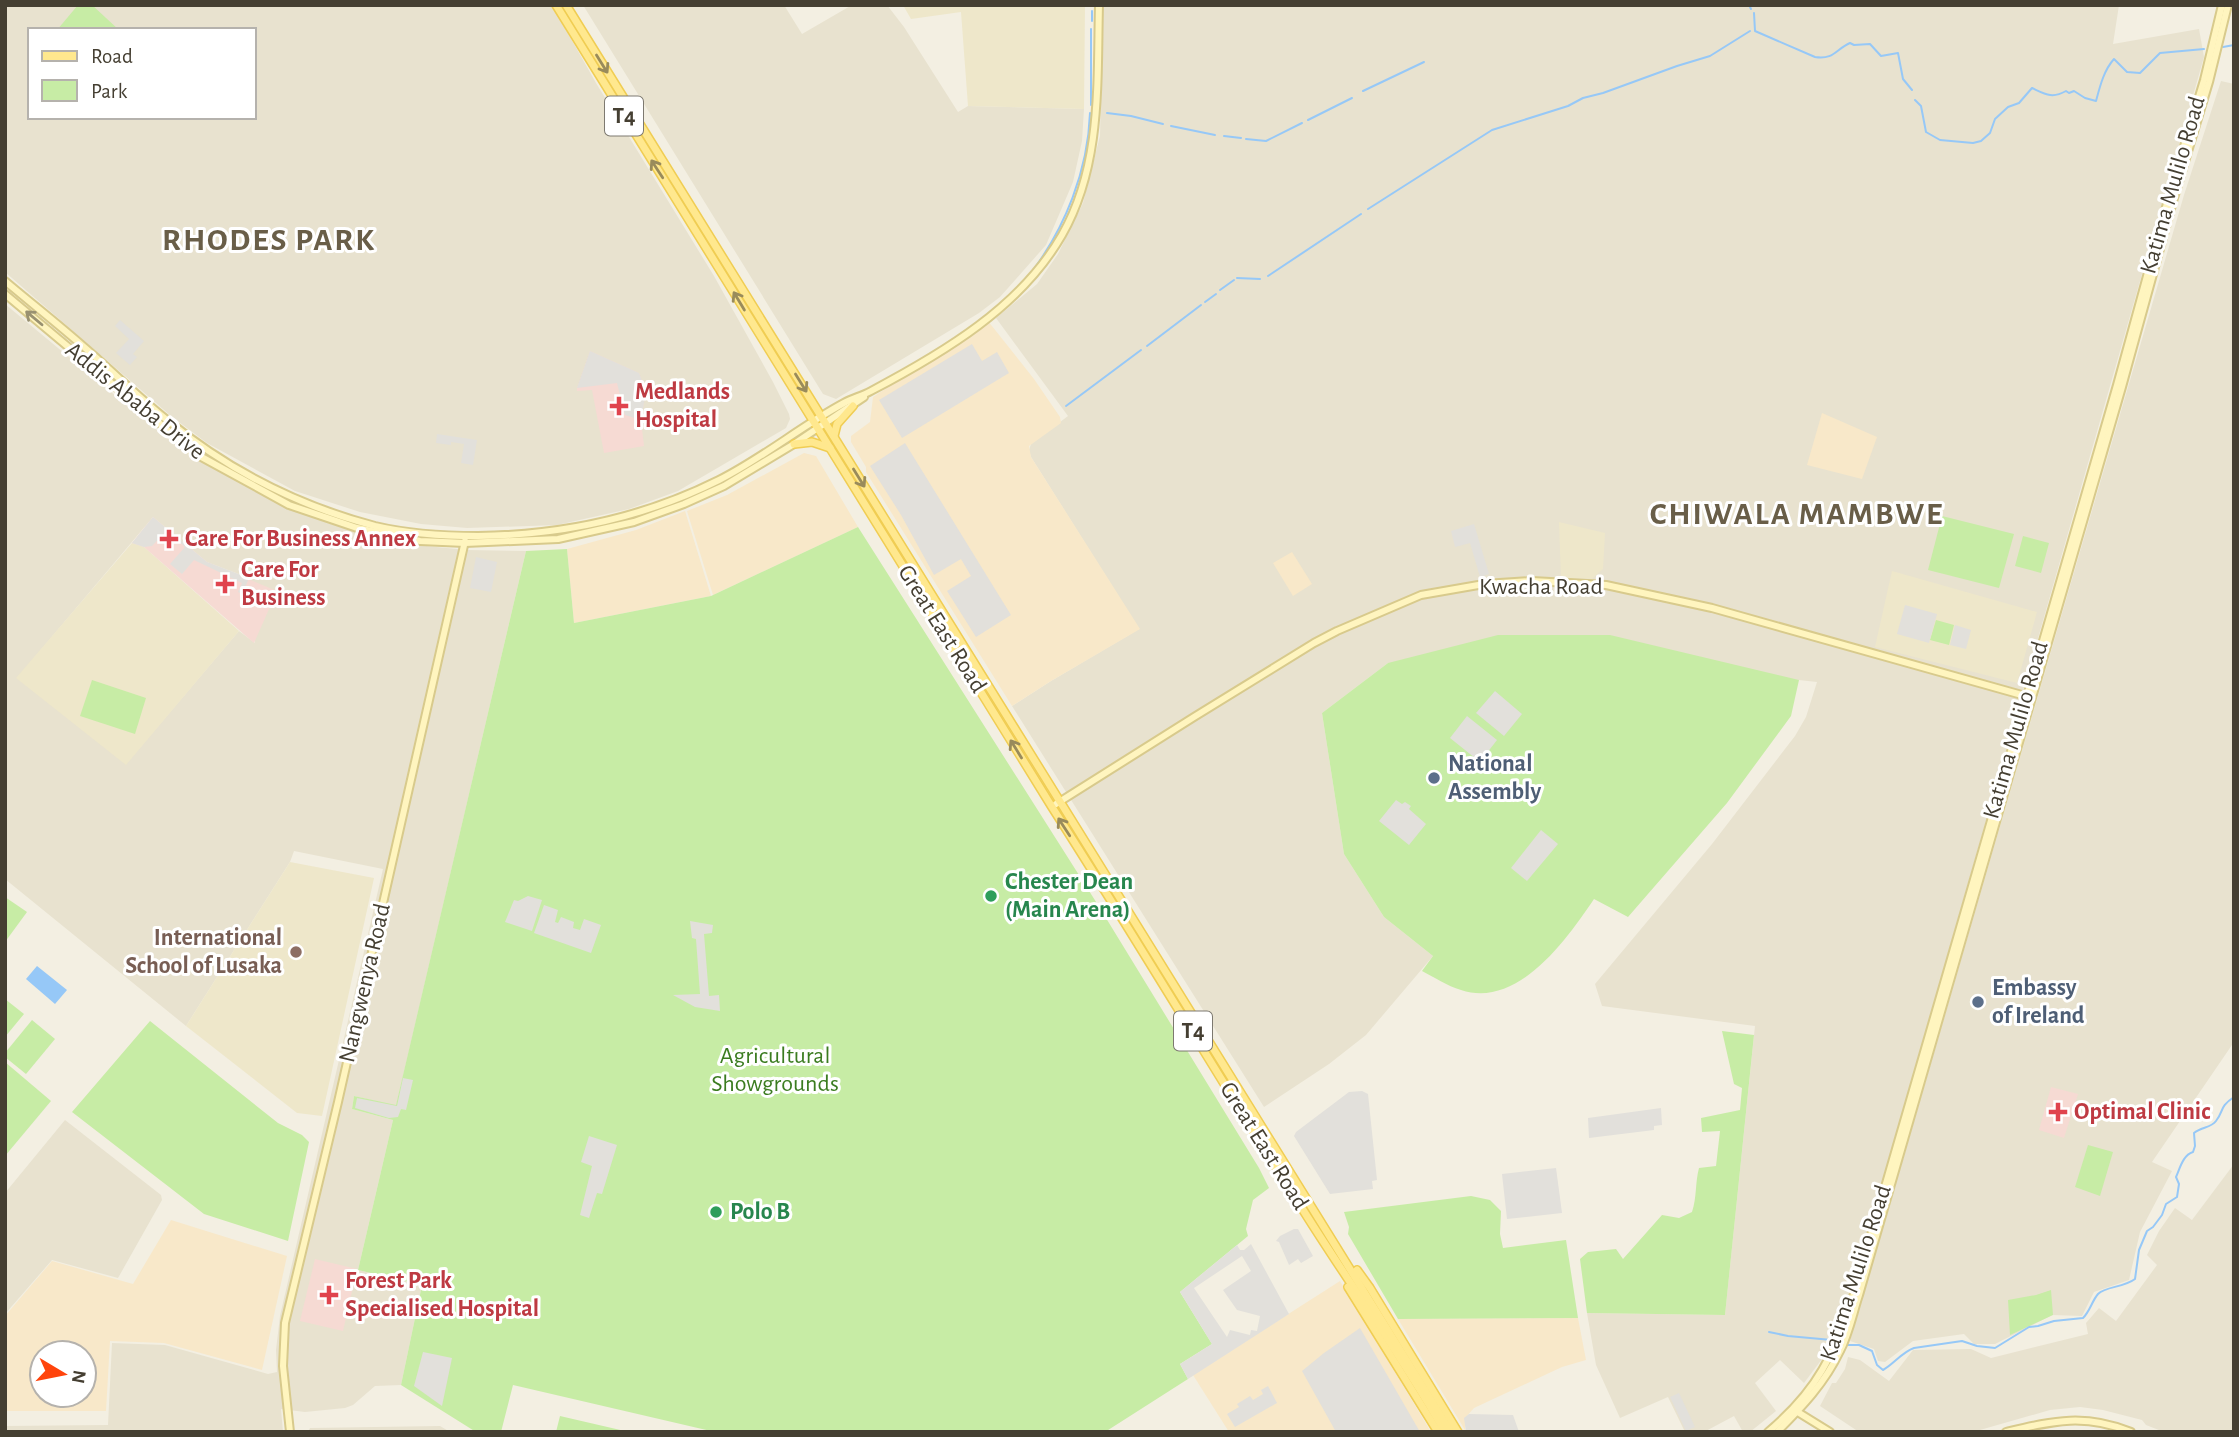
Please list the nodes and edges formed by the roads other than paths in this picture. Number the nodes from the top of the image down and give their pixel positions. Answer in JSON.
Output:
{"nodes":[{"id":1,"x":555,"y":5,"type":"edge"},
{"id":2,"x":566,"y":5,"type":"edge"},
{"id":3,"x":1099,"y":5,"type":"edge"},
{"id":4,"x":2222,"y":5,"type":"edge"},
{"id":5,"x":2228,"y":5,"type":"edge"},
{"id":6,"x":5,"y":281,"type":"edge"},
{"id":7,"x":5,"y":294,"type":"edge"},
{"id":8,"x":868,"y":393,"type":"junction"},
{"id":9,"x":853,"y":405,"type":"junction"},
{"id":10,"x":809,"y":414,"type":"junction"},
{"id":11,"x":824,"y":420,"type":"junction"},
{"id":12,"x":816,"y":425,"type":"junction"},
{"id":13,"x":805,"y":427,"type":"junction"},
{"id":14,"x":834,"y":437,"type":"junction"},
{"id":15,"x":794,"y":444,"type":"junction"},
{"id":16,"x":830,"y":448,"type":"junction"},
{"id":17,"x":465,"y":540,"type":"junction"},
{"id":18,"x":452,"y":543,"type":"junction"},
{"id":19,"x":462,"y":556,"type":"junction"},
{"id":20,"x":2029,"y":697,"type":"junction"},
{"id":21,"x":1060,"y":802,"type":"junction"},
{"id":22,"x":1052,"y":807,"type":"junction"},
{"id":23,"x":1327,"y":1230,"type":"junction"},
{"id":24,"x":1330,"y":1252,"type":"junction"},
{"id":25,"x":1795,"y":1410,"type":"junction"},
{"id":26,"x":290,"y":1432,"type":"edge"},
{"id":27,"x":1438,"y":1432,"type":"edge"},
{"id":28,"x":1445,"y":1432,"type":"edge"},
{"id":29,"x":1451,"y":1432,"type":"edge"},
{"id":30,"x":1458,"y":1432,"type":"edge"},
{"id":31,"x":1768,"y":1432,"type":"edge"},
{"id":32,"x":1777,"y":1432,"type":"edge"},
{"id":33,"x":1830,"y":1432,"type":"edge"},
{"id":34,"x":2006,"y":1432,"type":"edge"},
{"id":35,"x":2131,"y":1432,"type":"edge"}],
"edges":[{"from":10,"to":1,"type":"main road","name":"Great East Road","number":"T4","one_way":true},
{"from":2,"to":11,"type":"main road","name":"Great East Road","number":"T4","one_way":true},
{"from":3,"to":8,"type":"main road"},
{"from":4,"to":20,"type":"main road","name":"Katima Mulilo Road"},
{"from":5,"to":20,"type":"main road","name":"Katima Mulilo Road"},
{"from":6,"to":17,"type":"main road","name":"Addis Ababa Drive"},
{"from":18,"to":7,"type":"main road","name":"Addis Ababa Drive","one_way":true},
{"from":8,"to":9,"type":"main road"},
{"from":8,"to":11,"type":"main road"},
{"from":9,"to":11,"type":"main road"},
{"from":9,"to":14,"type":"main road"},
{"from":10,"to":12,"type":"main road","name":"Great East Road","number":"T4"},
{"from":10,"to":13,"type":"main road"},
{"from":11,"to":12,"type":"main road","name":"Addis Ababa Drive"},
{"from":11,"to":14,"type":"main road","name":"Great East Road","number":"T4"},
{"from":12,"to":13,"type":"main road","name":"Addis Ababa Drive"},
{"from":12,"to":15,"type":"main road","name":"Addis Ababa Drive"},
{"from":12,"to":16,"type":"main road","name":"Great East Road","number":"T4"},
{"from":13,"to":17,"type":"main road","name":"Addis Ababa Drive"},
{"from":14,"to":21,"type":"main road","name":"Great East Road","number":"T4","one_way":true},
{"from":15,"to":16,"type":"main road"},
{"from":15,"to":17,"type":"main road","name":"Addis Ababa Drive"},
{"from":22,"to":16,"type":"main road","name":"Great East Road","number":"T4","one_way":true},
{"from":17,"to":18,"type":"main road","name":"Addis Ababa Drive"},
{"from":17,"to":19,"type":"main road","name":"Nangwenya Road"},
{"from":18,"to":19,"type":"main road"},
{"from":19,"to":26,"type":"main road","name":"Nangwenya Road"},
{"from":20,"to":21,"type":"main road","name":"Kwacha Road"},
{"from":20,"to":25,"type":"main road","name":"Katima Mulilo Road"},
{"from":21,"to":22,"type":"main road","name":"Kwacha Road"},
{"from":21,"to":23,"type":"main road","name":"Great East Road","number":"T4"},
{"from":24,"to":22,"type":"main road","name":"Great East Road","number":"T4","one_way":true},
{"from":23,"to":29,"type":"main road","name":"Great East Road","number":"T4"},
{"from":23,"to":30,"type":"main road","name":"Great East Road","number":"T4"},
{"from":24,"to":27,"type":"main road","name":"Great East Road","number":"T4"},
{"from":24,"to":28,"type":"main road","name":"Great East Road","number":"T4"},
{"from":25,"to":31,"type":"main road","name":"Katima Mulilo Road"},
{"from":25,"to":32,"type":"main road","name":"Katima Mulilo Road"},
{"from":25,"to":33,"type":"main road"},
{"from":34,"to":35,"type":"main road"}]}
